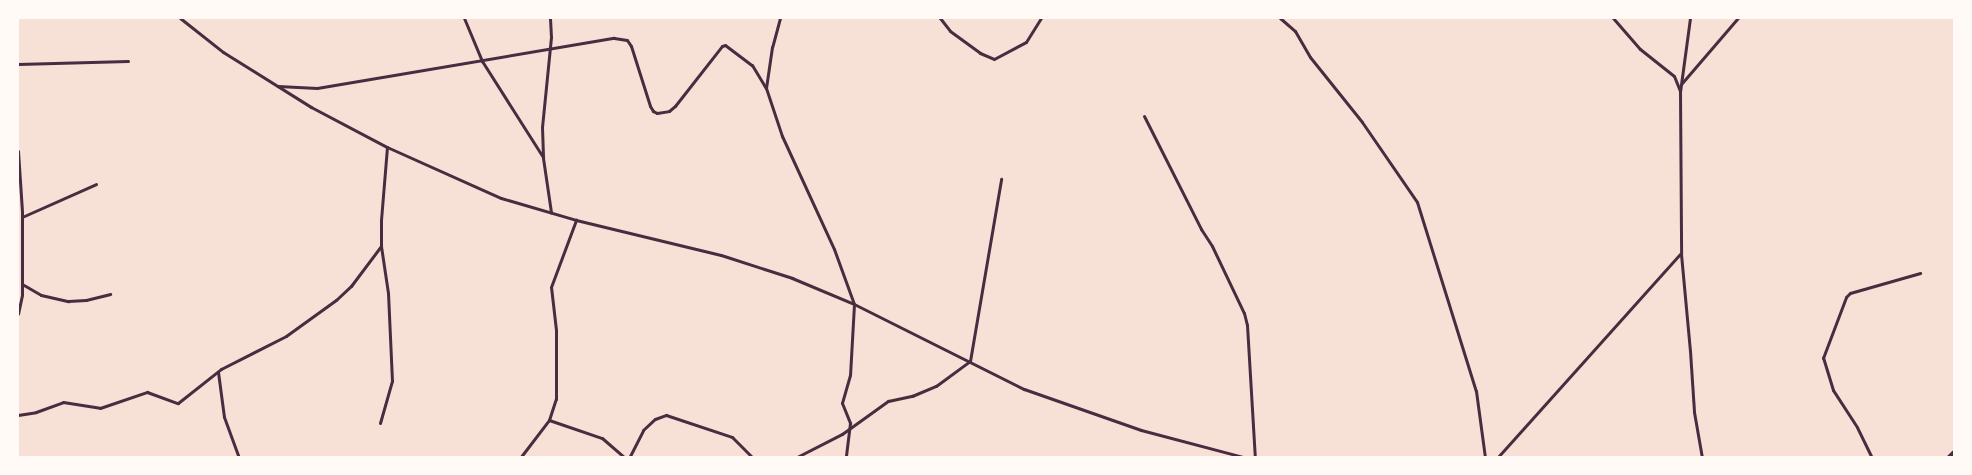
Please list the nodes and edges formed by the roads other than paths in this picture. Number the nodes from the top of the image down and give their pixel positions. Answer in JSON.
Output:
{"nodes":[{"id":1,"x":180,"y":18,"type":"edge"},
{"id":2,"x":464,"y":18,"type":"edge"},
{"id":3,"x":550,"y":18,"type":"edge"},
{"id":4,"x":780,"y":18,"type":"edge"},
{"id":5,"x":940,"y":18,"type":"edge"},
{"id":6,"x":1041,"y":18,"type":"edge"},
{"id":7,"x":1280,"y":18,"type":"edge"},
{"id":8,"x":1613,"y":18,"type":"edge"},
{"id":9,"x":1690,"y":18,"type":"edge"},
{"id":10,"x":1738,"y":18,"type":"edge"},
{"id":11,"x":550,"y":48,"type":"junction"},
{"id":12,"x":128,"y":61,"type":"dead end"},
{"id":13,"x":482,"y":61,"type":"junction"},
{"id":14,"x":18,"y":64,"type":"edge"},
{"id":15,"x":1682,"y":84,"type":"junction"},
{"id":16,"x":275,"y":86,"type":"junction"},
{"id":17,"x":766,"y":88,"type":"junction"},
{"id":18,"x":1680,"y":92,"type":"junction"},
{"id":19,"x":1144,"y":116,"type":"dead end"},
{"id":20,"x":388,"y":147,"type":"junction"},
{"id":21,"x":18,"y":151,"type":"edge"},
{"id":22,"x":543,"y":158,"type":"junction"},
{"id":23,"x":1001,"y":179,"type":"dead end"},
{"id":24,"x":96,"y":184,"type":"dead end"},
{"id":25,"x":551,"y":212,"type":"junction"},
{"id":26,"x":22,"y":217,"type":"junction"},
{"id":27,"x":576,"y":220,"type":"junction"},
{"id":28,"x":381,"y":246,"type":"junction"},
{"id":29,"x":1681,"y":254,"type":"junction"},
{"id":30,"x":18,"y":269,"type":"edge"},
{"id":31,"x":1920,"y":273,"type":"dead end"},
{"id":32,"x":21,"y":275,"type":"junction"},
{"id":33,"x":22,"y":283,"type":"junction"},
{"id":34,"x":110,"y":294,"type":"dead end"},
{"id":35,"x":854,"y":304,"type":"junction"},
{"id":36,"x":18,"y":314,"type":"edge"},
{"id":37,"x":970,"y":362,"type":"junction"},
{"id":38,"x":218,"y":372,"type":"junction"},
{"id":39,"x":18,"y":415,"type":"edge"},
{"id":40,"x":548,"y":420,"type":"junction"},
{"id":41,"x":380,"y":423,"type":"dead end"},
{"id":42,"x":850,"y":428,"type":"junction"},
{"id":43,"x":1954,"y":452,"type":"edge"},
{"id":44,"x":240,"y":458,"type":"edge"},
{"id":45,"x":520,"y":458,"type":"edge"},
{"id":46,"x":625,"y":458,"type":"edge"},
{"id":47,"x":629,"y":458,"type":"edge"},
{"id":48,"x":754,"y":458,"type":"edge"},
{"id":49,"x":795,"y":458,"type":"edge"},
{"id":50,"x":846,"y":458,"type":"edge"},
{"id":51,"x":1248,"y":458,"type":"edge"},
{"id":52,"x":1254,"y":458,"type":"edge"},
{"id":53,"x":1485,"y":458,"type":"edge"},
{"id":54,"x":1497,"y":458,"type":"edge"},
{"id":55,"x":1702,"y":458,"type":"edge"},
{"id":56,"x":1872,"y":458,"type":"edge"},
{"id":57,"x":1948,"y":458,"type":"edge"}],
"edges":[{"from":1,"to":16,"type":"street"},
{"from":2,"to":13,"type":"street"},
{"from":3,"to":11,"type":"street"},
{"from":4,"to":17,"type":"street"},
{"from":5,"to":6,"type":"street"},
{"from":7,"to":53,"type":"street"},
{"from":8,"to":18,"type":"street"},
{"from":9,"to":15,"type":"street"},
{"from":10,"to":15,"type":"street"},
{"from":11,"to":13,"type":"street"},
{"from":11,"to":17,"type":"street"},
{"from":11,"to":22,"type":"street"},
{"from":12,"to":14,"type":"street"},
{"from":13,"to":16,"type":"street"},
{"from":13,"to":22,"type":"street"},
{"from":15,"to":18,"type":"street"},
{"from":16,"to":20,"type":"street"},
{"from":17,"to":35,"type":"street"},
{"from":18,"to":29,"type":"street"},
{"from":19,"to":52,"type":"street"},
{"from":20,"to":25,"type":"street"},
{"from":20,"to":28,"type":"street"},
{"from":21,"to":26,"type":"street"},
{"from":22,"to":25,"type":"street"},
{"from":23,"to":37,"type":"street"},
{"from":24,"to":26,"type":"street"},
{"from":25,"to":27,"type":"street"},
{"from":26,"to":32,"type":"street"},
{"from":27,"to":35,"type":"street"},
{"from":27,"to":40,"type":"street"},
{"from":28,"to":38,"type":"street"},
{"from":28,"to":41,"type":"street"},
{"from":29,"to":54,"type":"street"},
{"from":29,"to":55,"type":"street"},
{"from":30,"to":32,"type":"street"},
{"from":31,"to":56,"type":"street"},
{"from":32,"to":33,"type":"street"},
{"from":33,"to":34,"type":"street"},
{"from":33,"to":36,"type":"street"},
{"from":35,"to":37,"type":"street"},
{"from":35,"to":42,"type":"street"},
{"from":37,"to":42,"type":"street"},
{"from":37,"to":51,"type":"street"},
{"from":38,"to":39,"type":"street"},
{"from":38,"to":44,"type":"street"},
{"from":40,"to":45,"type":"street"},
{"from":40,"to":46,"type":"street"},
{"from":42,"to":49,"type":"street"},
{"from":42,"to":50,"type":"street"},
{"from":43,"to":57,"type":"street"},
{"from":47,"to":48,"type":"street"}]}
